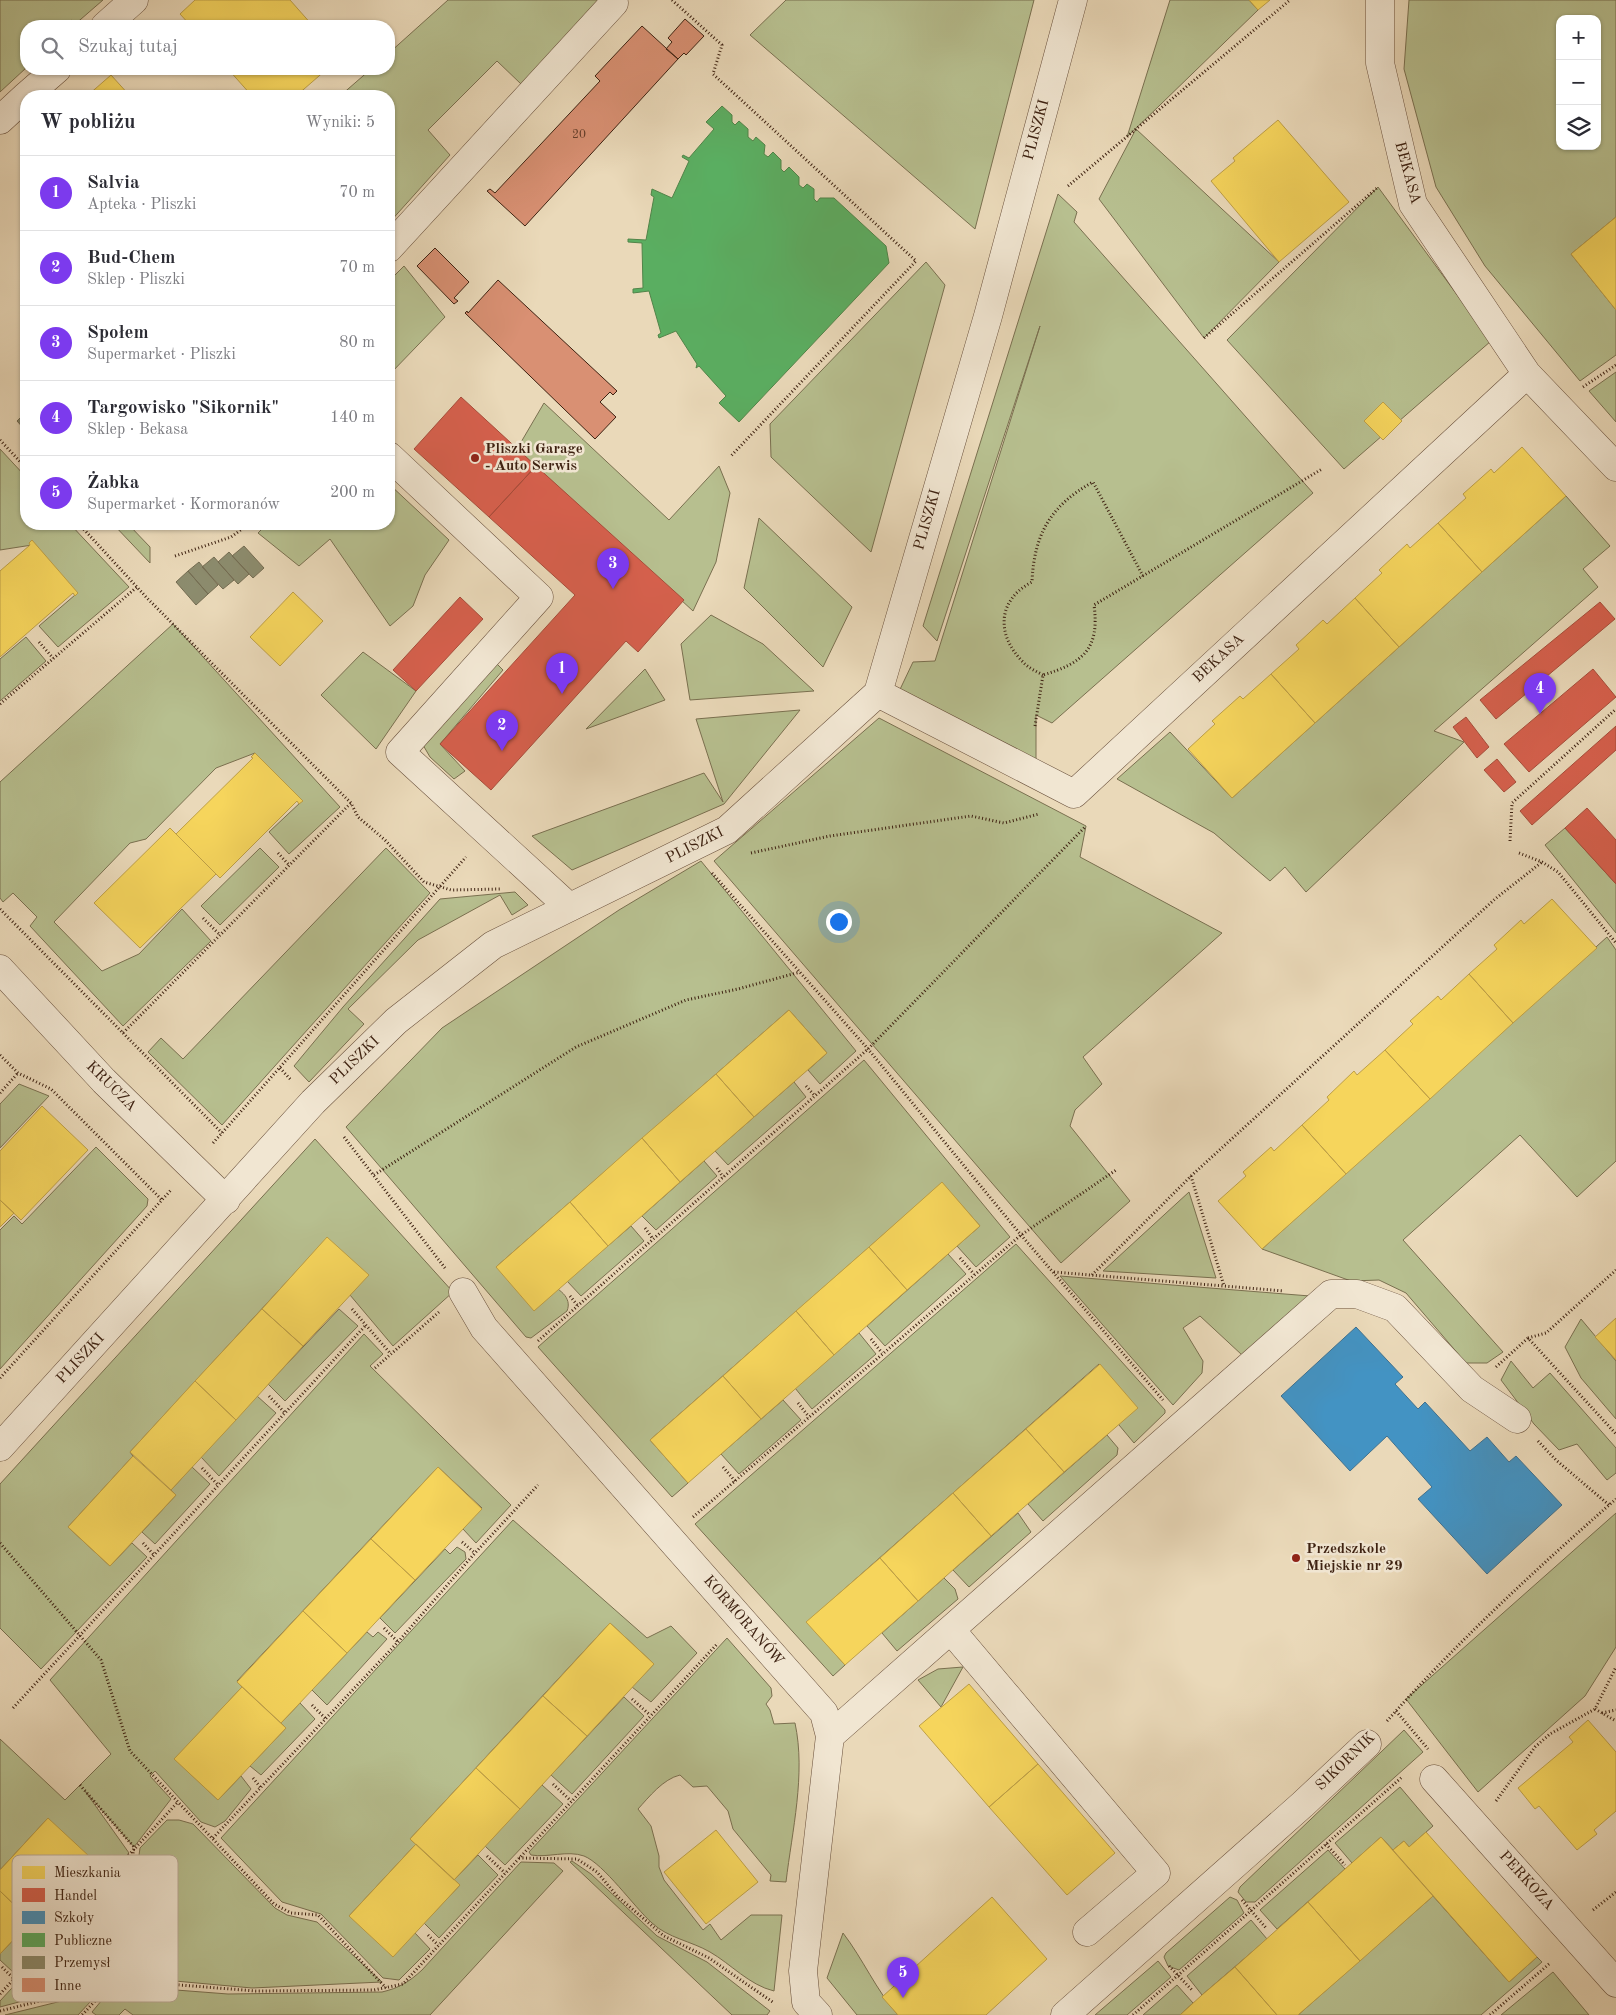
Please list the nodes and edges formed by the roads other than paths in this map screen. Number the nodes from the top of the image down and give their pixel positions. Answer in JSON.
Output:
{"nodes":[{"id":1,"x":134,"y":0,"type":"edge"},
{"id":2,"x":1073,"y":0,"type":"edge"},
{"id":3,"x":1380,"y":0,"type":"edge"},
{"id":4,"x":614,"y":4,"type":"dead end"},
{"id":5,"x":112,"y":20,"type":"edge"},
{"id":6,"x":50,"y":75,"type":"edge"},
{"id":7,"x":33,"y":90,"type":"edge"},
{"id":8,"x":20,"y":102,"type":"edge"},
{"id":9,"x":0,"y":120,"type":"edge"},
{"id":10,"x":395,"y":241,"type":"edge"},
{"id":11,"x":1526,"y":374,"type":"junction"},
{"id":12,"x":395,"y":462,"type":"edge"},
{"id":13,"x":1616,"y":468,"type":"edge"},
{"id":14,"x":878,"y":693,"type":"junction"},
{"id":15,"x":569,"y":907,"type":"junction"},
{"id":16,"x":0,"y":970,"type":"edge"},
{"id":17,"x":226,"y":1200,"type":"junction"},
{"id":18,"x":463,"y":1292,"type":"road end"},
{"id":19,"x":1518,"y":1419,"type":"road end"},
{"id":20,"x":0,"y":1447,"type":"edge"},
{"id":21,"x":951,"y":1630,"type":"junction"},
{"id":22,"x":830,"y":1736,"type":"junction"},
{"id":23,"x":1367,"y":1744,"type":"road end"},
{"id":24,"x":1434,"y":1779,"type":"dead end"},
{"id":25,"x":1087,"y":1932,"type":"dead end"},
{"id":26,"x":1616,"y":1983,"type":"edge"},
{"id":27,"x":818,"y":2015,"type":"edge"},
{"id":28,"x":1065,"y":2015,"type":"edge"}],
"edges":[{"from":1,"to":5,"type":"street"},
{"from":2,"to":14,"type":"street","name":"PLISZKI"},
{"from":3,"to":11,"type":"street","name":"BEKASA"},
{"from":4,"to":10,"type":"street"},
{"from":6,"to":7,"type":"street"},
{"from":8,"to":9,"type":"street"},
{"from":11,"to":13,"type":"street","name":"BEKASA"},
{"from":11,"to":14,"type":"street","name":"BEKASA"},
{"from":12,"to":15,"type":"street"},
{"from":14,"to":15,"type":"street","name":"PLISZKI"},
{"from":15,"to":17,"type":"street","name":"PLISZKI"},
{"from":16,"to":17,"type":"street","name":"KRUCZA"},
{"from":17,"to":20,"type":"street","name":"PLISZKI"},
{"from":18,"to":22,"type":"street","name":"KORMORANÓW"},
{"from":19,"to":21,"type":"street"},
{"from":21,"to":22,"type":"street"},
{"from":21,"to":25,"type":"street"},
{"from":22,"to":27,"type":"street","name":"KORMORANÓW"},
{"from":23,"to":28,"type":"street","name":"SIKORNIK"},
{"from":24,"to":26,"type":"street","name":"PERKOZA"}]}
